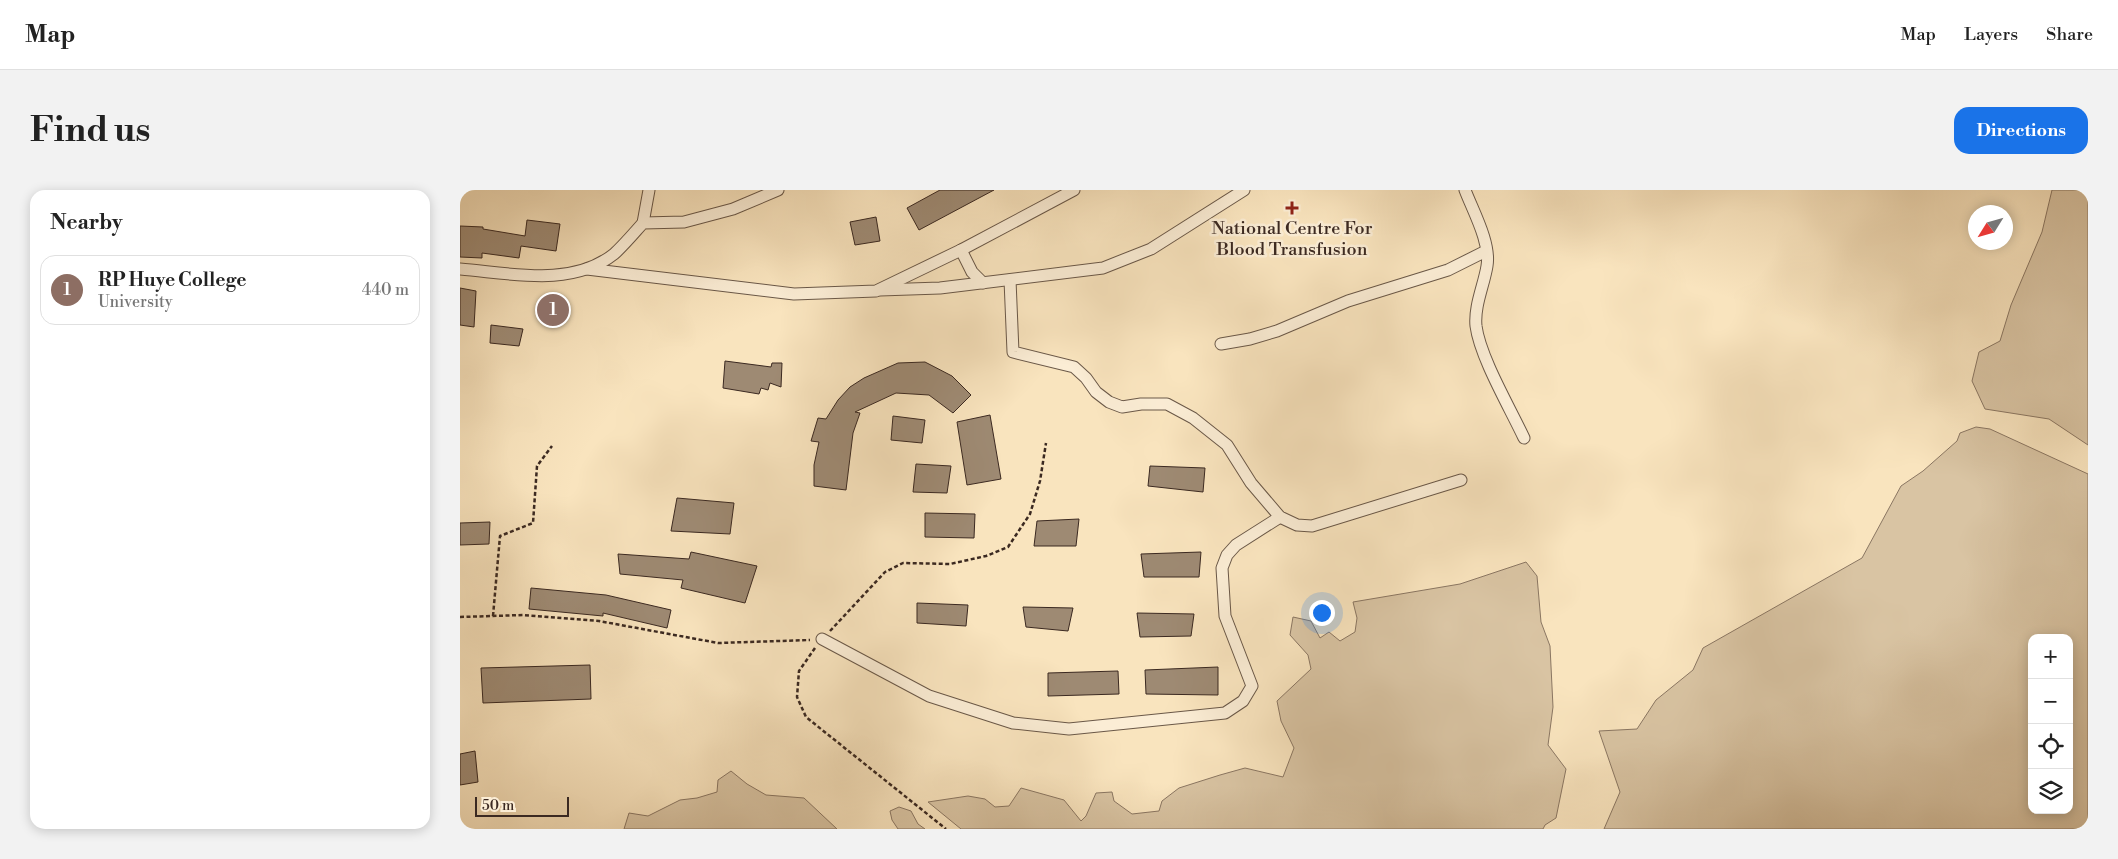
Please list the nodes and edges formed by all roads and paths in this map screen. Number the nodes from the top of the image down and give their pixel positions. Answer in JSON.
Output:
{"nodes":[{"id":1,"x":649,"y":190,"type":"edge"},
{"id":2,"x":778,"y":190,"type":"edge"},
{"id":3,"x":1074,"y":190,"type":"edge"},
{"id":4,"x":1244,"y":190,"type":"edge"},
{"id":5,"x":1465,"y":190,"type":"edge"},
{"id":6,"x":643,"y":223,"type":"junction"},
{"id":7,"x":960,"y":250,"type":"junction"},
{"id":8,"x":1486,"y":251,"type":"junction"},
{"id":9,"x":460,"y":269,"type":"edge"},
{"id":10,"x":587,"y":269,"type":"junction"},
{"id":11,"x":1010,"y":280,"type":"junction"},
{"id":12,"x":983,"y":283,"type":"junction"},
{"id":13,"x":876,"y":291,"type":"junction"},
{"id":14,"x":1221,"y":344,"type":"dead end"},
{"id":15,"x":1524,"y":438,"type":"dead end"},
{"id":16,"x":1046,"y":443,"type":"dead end"},
{"id":17,"x":552,"y":446,"type":"dead end"},
{"id":18,"x":1461,"y":480,"type":"dead end"},
{"id":19,"x":1280,"y":517,"type":"junction"},
{"id":20,"x":493,"y":616,"type":"junction"},
{"id":21,"x":460,"y":617,"type":"edge"},
{"id":22,"x":822,"y":640,"type":"junction"},
{"id":23,"x":946,"y":829,"type":"edge"}],
"edges":[{"from":1,"to":6,"type":"street"},
{"from":2,"to":6,"type":"street"},
{"from":3,"to":7,"type":"street"},
{"from":4,"to":11,"type":"street"},
{"from":5,"to":8,"type":"street"},
{"from":6,"to":10,"type":"street"},
{"from":7,"to":12,"type":"street"},
{"from":7,"to":13,"type":"street"},
{"from":8,"to":14,"type":"street"},
{"from":8,"to":15,"type":"street"},
{"from":9,"to":10,"type":"street"},
{"from":10,"to":13,"type":"street"},
{"from":11,"to":12,"type":"street"},
{"from":11,"to":19,"type":"street"},
{"from":12,"to":13,"type":"street"},
{"from":16,"to":22,"type":"path"},
{"from":17,"to":20,"type":"path"},
{"from":18,"to":19,"type":"street"},
{"from":19,"to":22,"type":"street"},
{"from":20,"to":21,"type":"path"},
{"from":20,"to":22,"type":"path"},
{"from":22,"to":23,"type":"path"}]}
